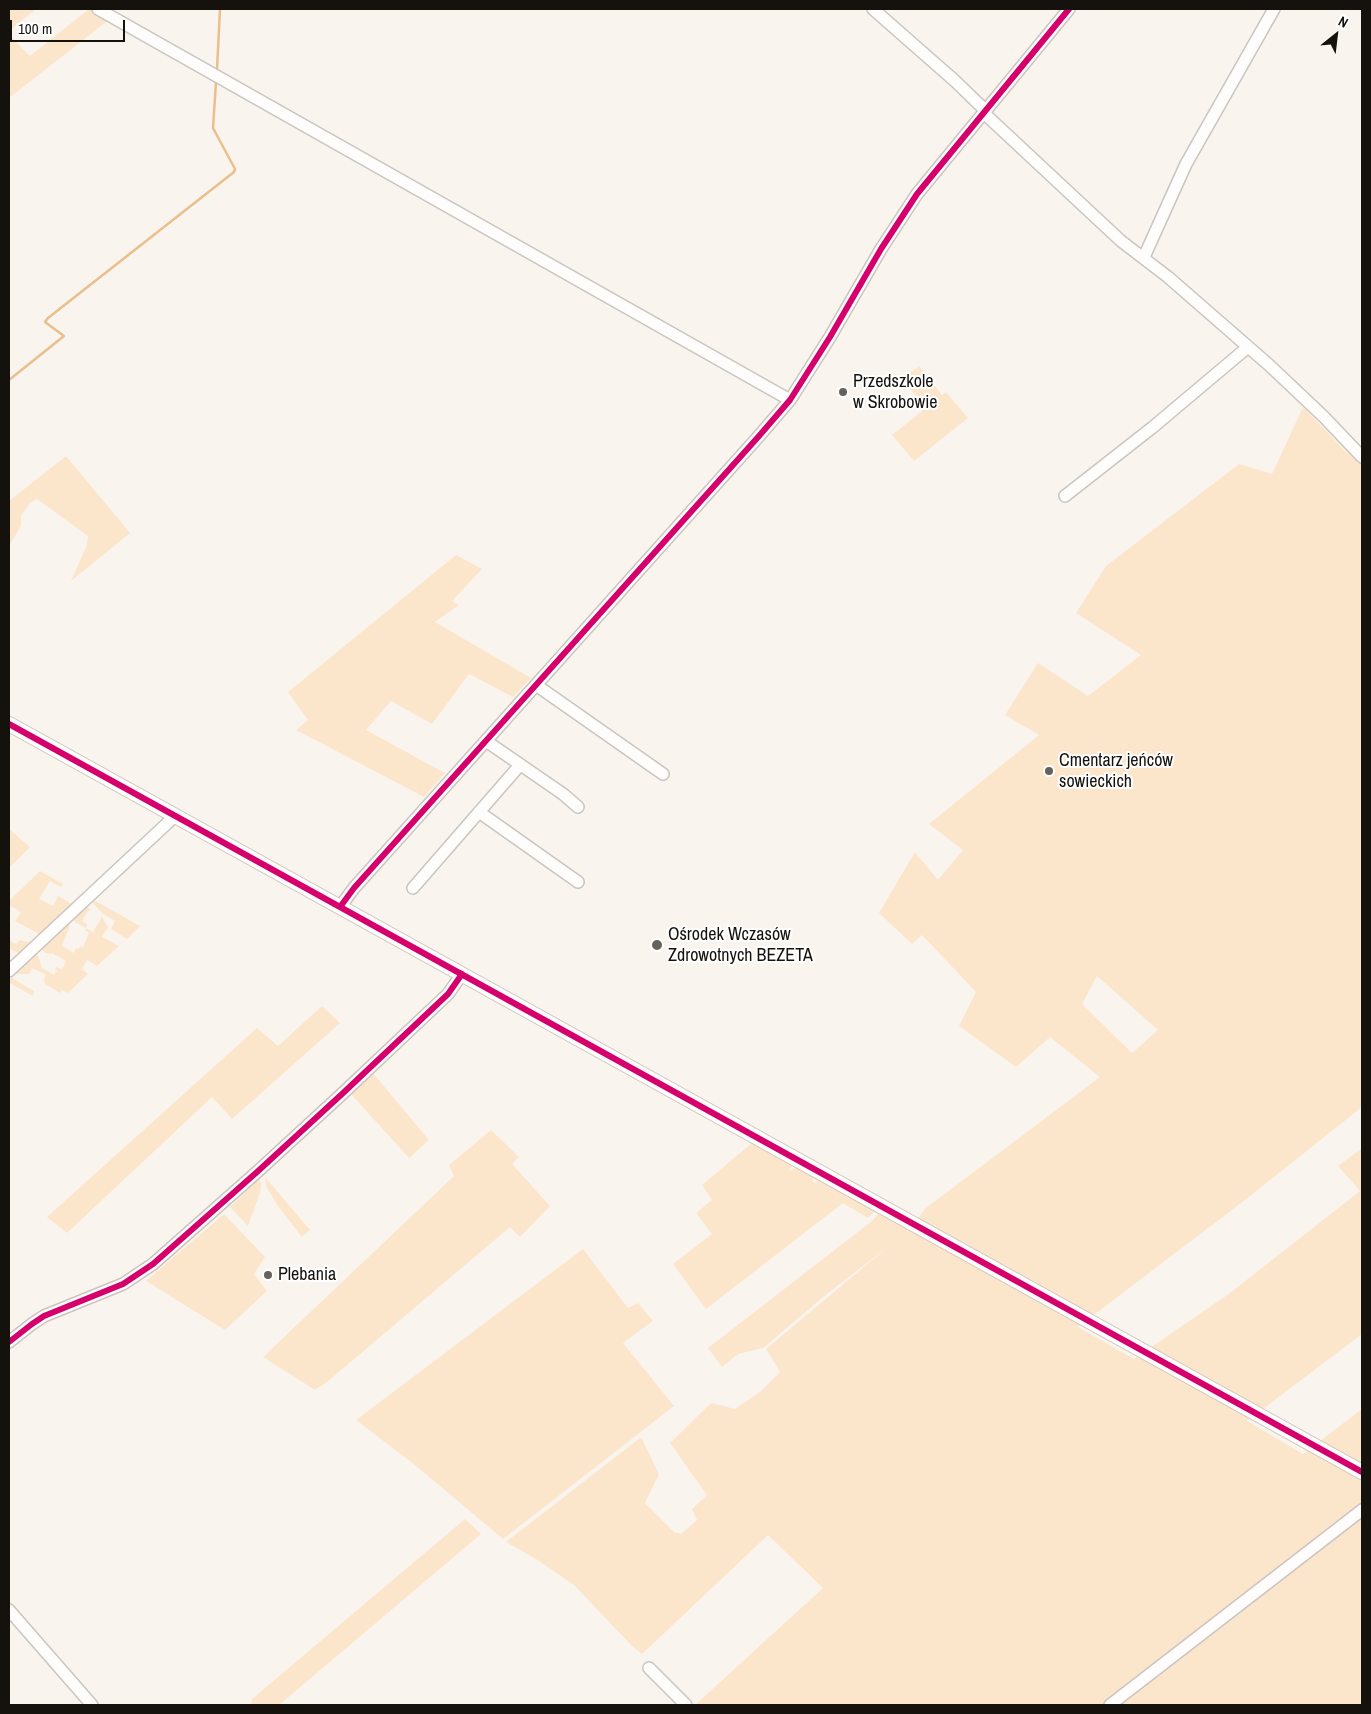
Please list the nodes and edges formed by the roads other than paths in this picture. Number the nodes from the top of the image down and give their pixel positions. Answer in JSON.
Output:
{"nodes":[{"id":1,"x":98,"y":9,"type":"edge"},
{"id":2,"x":873,"y":9,"type":"edge"},
{"id":3,"x":1069,"y":9,"type":"edge"},
{"id":4,"x":1274,"y":9,"type":"edge"},
{"id":5,"x":985,"y":110,"type":"junction"},
{"id":6,"x":1144,"y":257,"type":"junction"},
{"id":7,"x":1248,"y":347,"type":"junction"},
{"id":8,"x":790,"y":400,"type":"junction"},
{"id":9,"x":1362,"y":457,"type":"edge"},
{"id":10,"x":1065,"y":496,"type":"dead end"},
{"id":11,"x":536,"y":685,"type":"junction"},
{"id":12,"x":9,"y":724,"type":"edge"},
{"id":13,"x":486,"y":741,"type":"junction"},
{"id":14,"x":520,"y":765,"type":"junction"},
{"id":15,"x":663,"y":774,"type":"dead end"},
{"id":16,"x":578,"y":807,"type":"dead end"},
{"id":17,"x":479,"y":812,"type":"junction"},
{"id":18,"x":175,"y":816,"type":"junction"},
{"id":19,"x":578,"y":882,"type":"dead end"},
{"id":20,"x":413,"y":888,"type":"dead end"},
{"id":21,"x":340,"y":907,"type":"junction"},
{"id":22,"x":9,"y":971,"type":"edge"},
{"id":23,"x":462,"y":974,"type":"junction"},
{"id":24,"x":9,"y":1342,"type":"edge"},
{"id":25,"x":1362,"y":1472,"type":"edge"},
{"id":26,"x":1362,"y":1510,"type":"edge"},
{"id":27,"x":9,"y":1610,"type":"edge"},
{"id":28,"x":648,"y":1668,"type":"dead end"},
{"id":29,"x":92,"y":1705,"type":"edge"},
{"id":30,"x":686,"y":1705,"type":"edge"},
{"id":31,"x":1110,"y":1705,"type":"edge"}],
"edges":[{"from":1,"to":8,"type":"street"},
{"from":2,"to":5,"type":"street"},
{"from":3,"to":5,"type":"street"},
{"from":4,"to":6,"type":"street"},
{"from":5,"to":6,"type":"street"},
{"from":5,"to":8,"type":"street"},
{"from":6,"to":7,"type":"street"},
{"from":7,"to":9,"type":"street"},
{"from":7,"to":10,"type":"street"},
{"from":8,"to":11,"type":"street"},
{"from":11,"to":13,"type":"street"},
{"from":11,"to":15,"type":"street"},
{"from":12,"to":18,"type":"main road"},
{"from":13,"to":14,"type":"street"},
{"from":13,"to":21,"type":"street"},
{"from":14,"to":16,"type":"street"},
{"from":14,"to":17,"type":"street"},
{"from":17,"to":19,"type":"street"},
{"from":17,"to":20,"type":"street"},
{"from":18,"to":21,"type":"main road"},
{"from":18,"to":22,"type":"street"},
{"from":21,"to":23,"type":"main road"},
{"from":23,"to":24,"type":"street"},
{"from":23,"to":25,"type":"main road"},
{"from":26,"to":31,"type":"street"},
{"from":27,"to":29,"type":"street"},
{"from":28,"to":30,"type":"street"}]}
